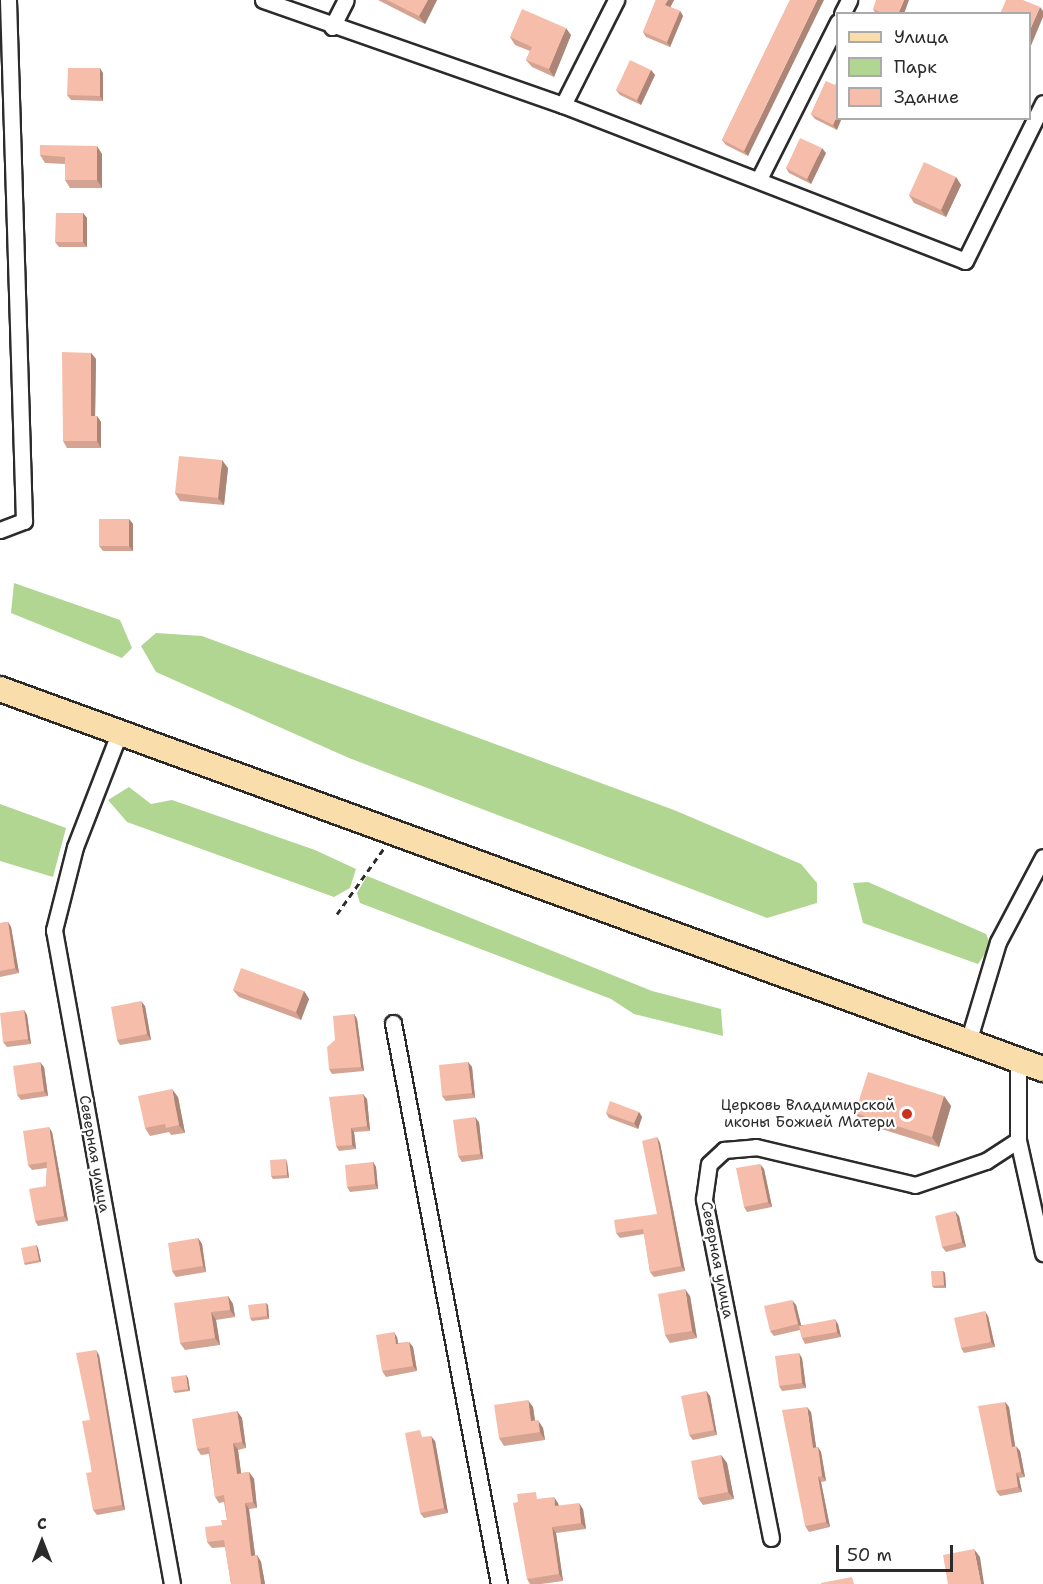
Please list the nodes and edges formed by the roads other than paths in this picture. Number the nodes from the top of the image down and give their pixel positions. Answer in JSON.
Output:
{"nodes":[{"id":1,"x":8,"y":0,"type":"edge"},
{"id":2,"x":263,"y":0,"type":"edge"},
{"id":3,"x":346,"y":0,"type":"edge"},
{"id":4,"x":615,"y":0,"type":"edge"},
{"id":5,"x":836,"y":24,"type":"edge"},
{"id":6,"x":332,"y":27,"type":"junction"},
{"id":7,"x":1043,"y":103,"type":"edge"},
{"id":8,"x":562,"y":105,"type":"junction"},
{"id":9,"x":759,"y":180,"type":"junction"},
{"id":10,"x":0,"y":530,"type":"edge"},
{"id":11,"x":0,"y":689,"type":"edge"},
{"id":12,"x":120,"y":731,"type":"junction"},
{"id":13,"x":1043,"y":857,"type":"edge"},
{"id":14,"x":393,"y":1023,"type":"dead end"},
{"id":15,"x":968,"y":1042,"type":"junction"},
{"id":16,"x":1018,"y":1060,"type":"junction"},
{"id":17,"x":1043,"y":1069,"type":"edge"},
{"id":18,"x":1018,"y":1140,"type":"junction"},
{"id":19,"x":1043,"y":1253,"type":"edge"},
{"id":20,"x":771,"y":1538,"type":"dead end"},
{"id":21,"x":172,"y":1584,"type":"edge"},
{"id":22,"x":499,"y":1584,"type":"edge"}],
"edges":[{"from":1,"to":10,"type":"street"},
{"from":2,"to":6,"type":"street"},
{"from":3,"to":6,"type":"street"},
{"from":4,"to":8,"type":"street"},
{"from":5,"to":9,"type":"street"},
{"from":6,"to":8,"type":"street"},
{"from":7,"to":9,"type":"street"},
{"from":8,"to":9,"type":"street"},
{"from":11,"to":12,"type":"main road"},
{"from":12,"to":15,"type":"main road"},
{"from":12,"to":21,"type":"street","name":"Северная улица"},
{"from":13,"to":15,"type":"street"},
{"from":14,"to":22,"type":"street"},
{"from":15,"to":16,"type":"main road"},
{"from":16,"to":17,"type":"main road"},
{"from":16,"to":18,"type":"street"},
{"from":18,"to":19,"type":"street"},
{"from":18,"to":20,"type":"street","name":"Северная улица"}]}
